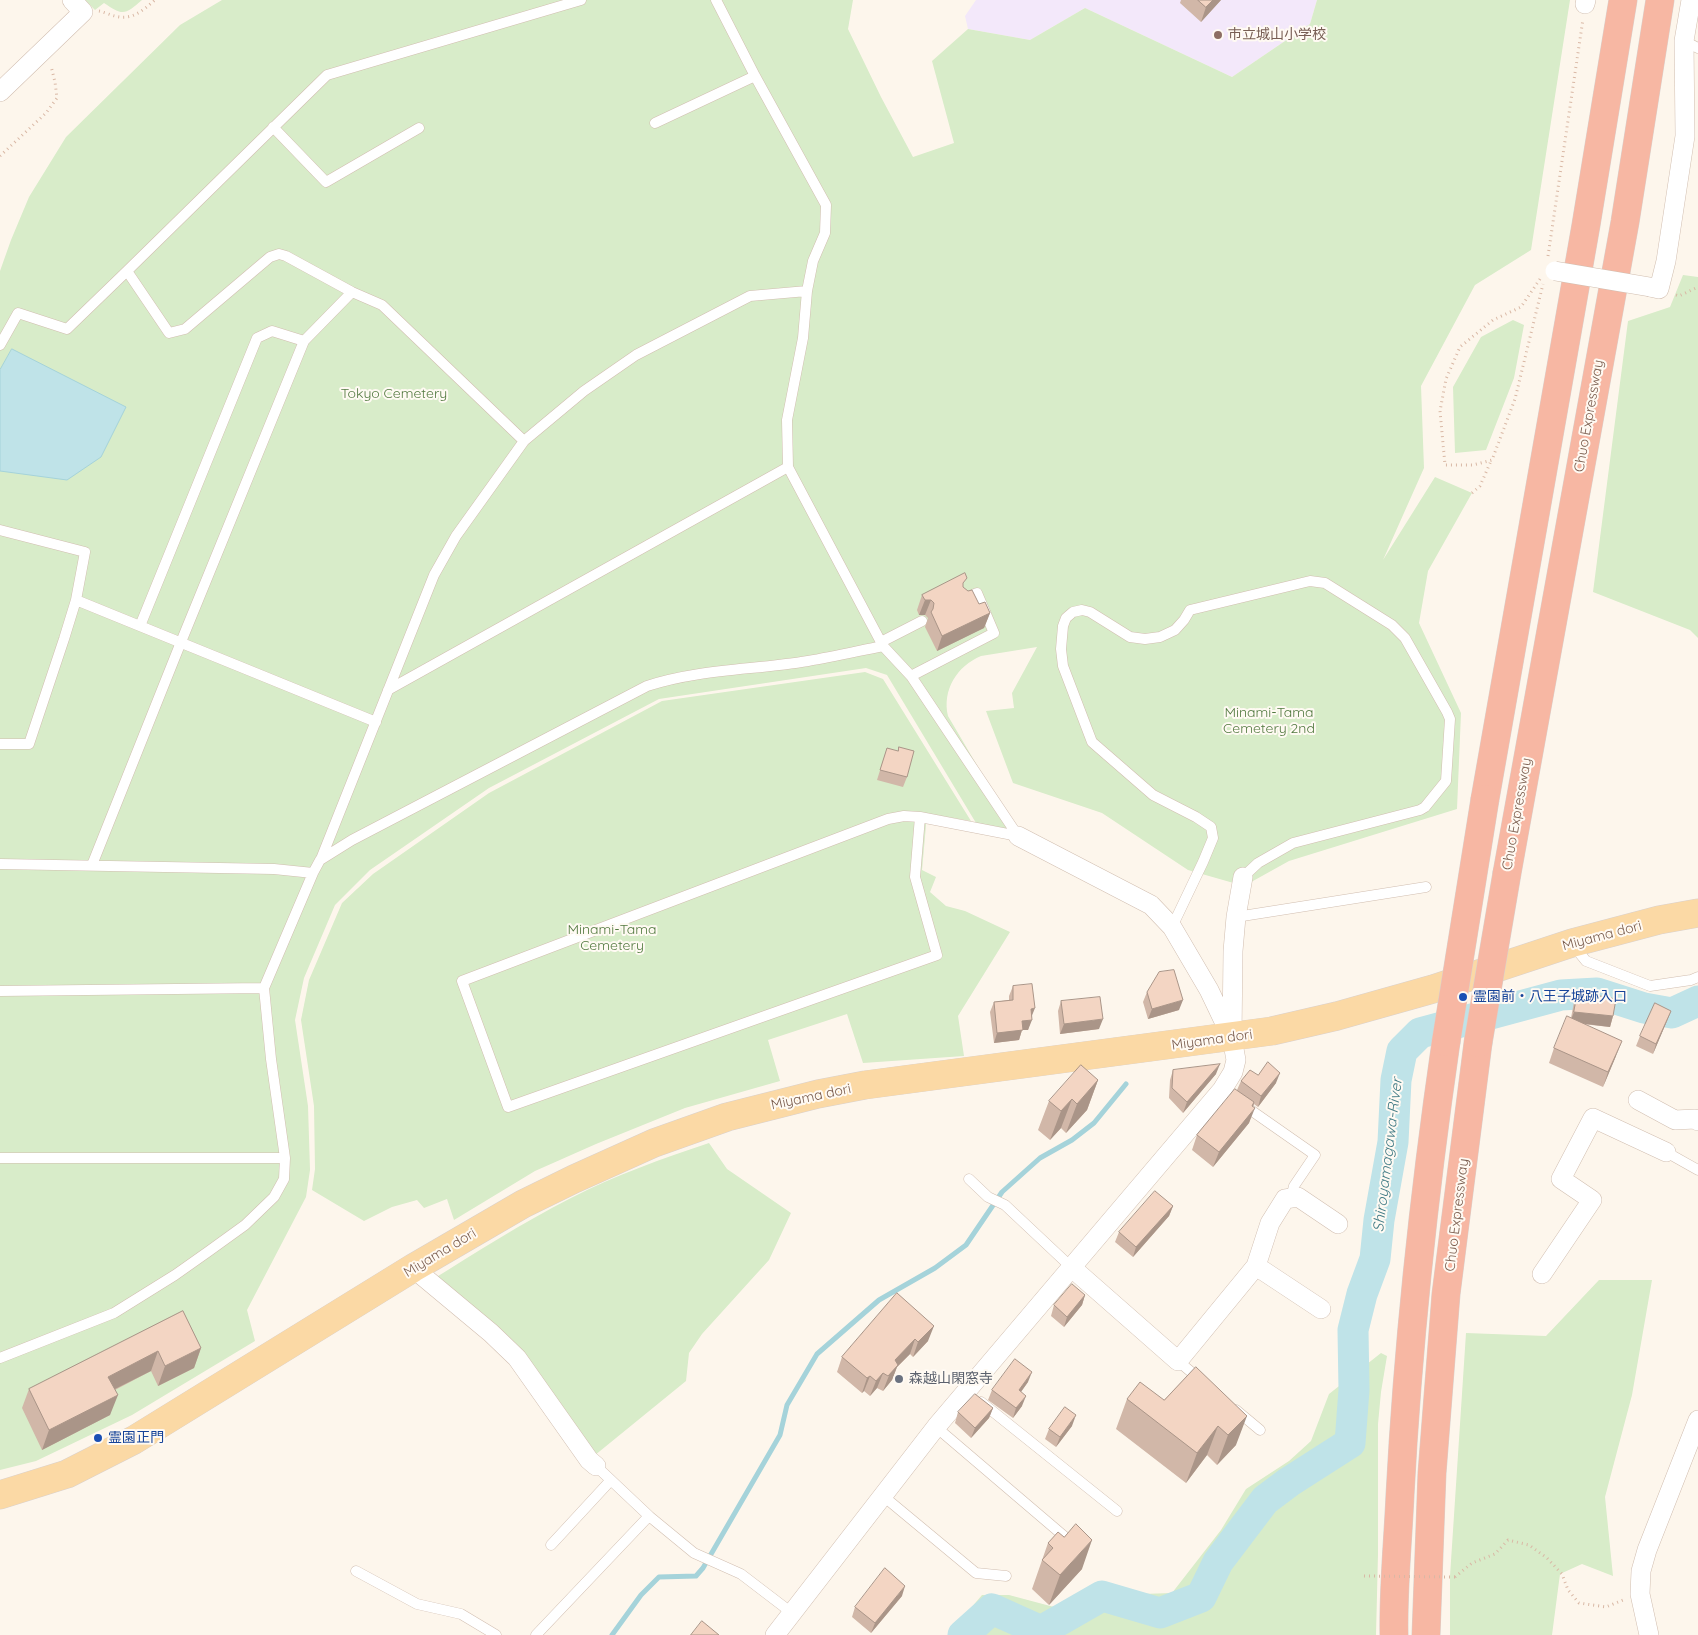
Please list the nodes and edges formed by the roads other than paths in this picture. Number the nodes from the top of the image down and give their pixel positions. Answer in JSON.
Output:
{"nodes":[{"id":1,"x":72,"y":0,"type":"edge"},
{"id":2,"x":581,"y":0,"type":"edge"},
{"id":3,"x":716,"y":0,"type":"edge"},
{"id":4,"x":1623,"y":0,"type":"edge"},
{"id":5,"x":1660,"y":0,"type":"edge"},
{"id":6,"x":1691,"y":0,"type":"edge"},
{"id":7,"x":1691,"y":45,"type":"edge"},
{"id":8,"x":755,"y":76,"type":"junction"},
{"id":9,"x":0,"y":92,"type":"edge"},
{"id":10,"x":655,"y":123,"type":"dead end"},
{"id":11,"x":273,"y":127,"type":"junction"},
{"id":12,"x":419,"y":128,"type":"dead end"},
{"id":13,"x":1550,"y":270,"type":"road end"},
{"id":14,"x":127,"y":271,"type":"junction"},
{"id":15,"x":807,"y":291,"type":"junction"},
{"id":16,"x":352,"y":292,"type":"junction"},
{"id":17,"x":304,"y":340,"type":"junction"},
{"id":18,"x":0,"y":345,"type":"edge"},
{"id":19,"x":524,"y":442,"type":"junction"},
{"id":20,"x":788,"y":466,"type":"junction"},
{"id":21,"x":0,"y":530,"type":"edge"},
{"id":22,"x":76,"y":600,"type":"junction"},
{"id":23,"x":964,"y":600,"type":"edge"},
{"id":24,"x":922,"y":621,"type":"dead end"},
{"id":25,"x":140,"y":626,"type":"junction"},
{"id":26,"x":181,"y":642,"type":"junction"},
{"id":27,"x":882,"y":644,"type":"junction"},
{"id":28,"x":911,"y":676,"type":"junction"},
{"id":29,"x":388,"y":690,"type":"junction"},
{"id":30,"x":376,"y":722,"type":"junction"},
{"id":31,"x":0,"y":744,"type":"edge"},
{"id":32,"x":920,"y":818,"type":"junction"},
{"id":33,"x":1018,"y":836,"type":"junction"},
{"id":34,"x":320,"y":860,"type":"junction"},
{"id":35,"x":0,"y":864,"type":"edge"},
{"id":36,"x":92,"y":865,"type":"junction"},
{"id":37,"x":312,"y":873,"type":"junction"},
{"id":38,"x":1243,"y":877,"type":"joint"},
{"id":39,"x":1426,"y":887,"type":"dead end"},
{"id":40,"x":1698,"y":913,"type":"edge"},
{"id":41,"x":1236,"y":916,"type":"junction"},
{"id":42,"x":1172,"y":927,"type":"junction"},
{"id":43,"x":1572,"y":943,"type":"junction"},
{"id":44,"x":1698,"y":976,"type":"edge"},
{"id":45,"x":264,"y":988,"type":"junction"},
{"id":46,"x":0,"y":991,"type":"edge"},
{"id":47,"x":1232,"y":1038,"type":"junction"},
{"id":48,"x":1222,"y":1090,"type":"junction"},
{"id":49,"x":1638,"y":1100,"type":"dead end"},
{"id":50,"x":1698,"y":1121,"type":"edge"},
{"id":51,"x":1666,"y":1152,"type":"joint"},
{"id":52,"x":0,"y":1158,"type":"edge"},
{"id":53,"x":286,"y":1158,"type":"junction"},
{"id":54,"x":1698,"y":1170,"type":"edge"},
{"id":55,"x":969,"y":1179,"type":"dead end"},
{"id":56,"x":1291,"y":1198,"type":"junction"},
{"id":57,"x":1338,"y":1224,"type":"dead end"},
{"id":58,"x":1256,"y":1266,"type":"junction"},
{"id":59,"x":1072,"y":1267,"type":"junction"},
{"id":60,"x":413,"y":1268,"type":"junction"},
{"id":61,"x":1542,"y":1274,"type":"dead end"},
{"id":62,"x":1321,"y":1309,"type":"dead end"},
{"id":63,"x":0,"y":1358,"type":"edge"},
{"id":64,"x":1178,"y":1360,"type":"junction"},
{"id":65,"x":1208,"y":1386,"type":"edge"},
{"id":66,"x":966,"y":1391,"type":"junction"},
{"id":67,"x":1230,"y":1405,"type":"edge"},
{"id":68,"x":1698,"y":1420,"type":"edge"},
{"id":69,"x":936,"y":1427,"type":"junction"},
{"id":70,"x":1260,"y":1430,"type":"dead end"},
{"id":71,"x":596,"y":1466,"type":"joint"},
{"id":72,"x":611,"y":1480,"type":"junction"},
{"id":73,"x":0,"y":1495,"type":"edge"},
{"id":74,"x":882,"y":1495,"type":"junction"},
{"id":75,"x":1117,"y":1511,"type":"dead end"},
{"id":76,"x":649,"y":1516,"type":"junction"},
{"id":77,"x":1065,"y":1537,"type":"edge"},
{"id":78,"x":551,"y":1545,"type":"dead end"},
{"id":79,"x":356,"y":1571,"type":"dead end"},
{"id":80,"x":1006,"y":1576,"type":"dead end"},
{"id":81,"x":786,"y":1627,"type":"edge"},
{"id":82,"x":496,"y":1635,"type":"edge"},
{"id":83,"x":536,"y":1635,"type":"edge"},
{"id":84,"x":1394,"y":1635,"type":"edge"},
{"id":85,"x":1426,"y":1635,"type":"edge"},
{"id":86,"x":1649,"y":1635,"type":"edge"}],
"edges":[{"from":1,"to":9,"type":"street"},
{"from":2,"to":11,"type":"lane"},
{"from":3,"to":8,"type":"lane"},
{"from":4,"to":84,"type":"highway","bridge":true},
{"from":5,"to":85,"type":"highway","name":"Chuo Expressway","bridge":true},
{"from":6,"to":7,"type":"street"},
{"from":7,"to":13,"type":"street","bridge":true},
{"from":8,"to":10,"type":"lane"},
{"from":8,"to":15,"type":"lane"},
{"from":11,"to":12,"type":"lane"},
{"from":11,"to":14,"type":"lane"},
{"from":14,"to":16,"type":"lane"},
{"from":14,"to":18,"type":"lane"},
{"from":15,"to":19,"type":"lane"},
{"from":15,"to":20,"type":"lane"},
{"from":16,"to":17,"type":"lane"},
{"from":16,"to":19,"type":"lane"},
{"from":17,"to":25,"type":"lane"},
{"from":17,"to":26,"type":"lane"},
{"from":19,"to":29,"type":"lane"},
{"from":20,"to":27,"type":"lane"},
{"from":20,"to":29,"type":"lane"},
{"from":21,"to":22,"type":"lane"},
{"from":22,"to":25,"type":"lane"},
{"from":22,"to":31,"type":"lane"},
{"from":23,"to":28,"type":"lane"},
{"from":24,"to":27,"type":"lane"},
{"from":25,"to":26,"type":"lane"},
{"from":26,"to":30,"type":"lane"},
{"from":26,"to":36,"type":"lane"},
{"from":27,"to":28,"type":"lane"},
{"from":27,"to":34,"type":"lane"},
{"from":28,"to":33,"type":"lane"},
{"from":29,"to":30,"type":"lane"},
{"from":30,"to":34,"type":"lane"},
{"from":32,"to":32,"type":"lane"},
{"from":32,"to":33,"type":"lane"},
{"from":33,"to":42,"type":"street"},
{"from":34,"to":37,"type":"lane"},
{"from":35,"to":36,"type":"lane"},
{"from":36,"to":37,"type":"lane"},
{"from":37,"to":45,"type":"lane"},
{"from":38,"to":41,"type":"street"},
{"from":38,"to":42,"type":"lane"},
{"from":39,"to":41,"type":"lane"},
{"from":40,"to":43,"type":"main road","name":"Miyama dori"},
{"from":41,"to":47,"type":"street"},
{"from":42,"to":47,"type":"street"},
{"from":43,"to":44,"type":"lane"},
{"from":43,"to":47,"type":"main road","name":"Miyama dori"},
{"from":45,"to":46,"type":"lane"},
{"from":45,"to":53,"type":"lane"},
{"from":47,"to":48,"type":"street"},
{"from":47,"to":60,"type":"main road","name":"Miyama dori"},
{"from":48,"to":56,"type":"lane"},
{"from":48,"to":59,"type":"street"},
{"from":49,"to":50,"type":"street"},
{"from":51,"to":54,"type":"lane"},
{"from":51,"to":61,"type":"street"},
{"from":52,"to":53,"type":"lane"},
{"from":53,"to":63,"type":"lane"},
{"from":55,"to":59,"type":"lane"},
{"from":56,"to":57,"type":"street"},
{"from":56,"to":58,"type":"street"},
{"from":58,"to":62,"type":"street"},
{"from":58,"to":64,"type":"street"},
{"from":59,"to":64,"type":"street"},
{"from":59,"to":66,"type":"street"},
{"from":60,"to":71,"type":"street"},
{"from":60,"to":73,"type":"main road","name":"Miyama dori"},
{"from":64,"to":65,"type":"lane"},
{"from":66,"to":69,"type":"street"},
{"from":66,"to":75,"type":"lane"},
{"from":67,"to":70,"type":"lane"},
{"from":68,"to":86,"type":"street"},
{"from":69,"to":74,"type":"street"},
{"from":69,"to":77,"type":"lane"},
{"from":71,"to":72,"type":"lane"},
{"from":72,"to":76,"type":"lane"},
{"from":72,"to":78,"type":"lane"},
{"from":74,"to":80,"type":"lane"},
{"from":74,"to":81,"type":"street"},
{"from":76,"to":81,"type":"lane"},
{"from":76,"to":83,"type":"lane"},
{"from":79,"to":82,"type":"lane"}]}
